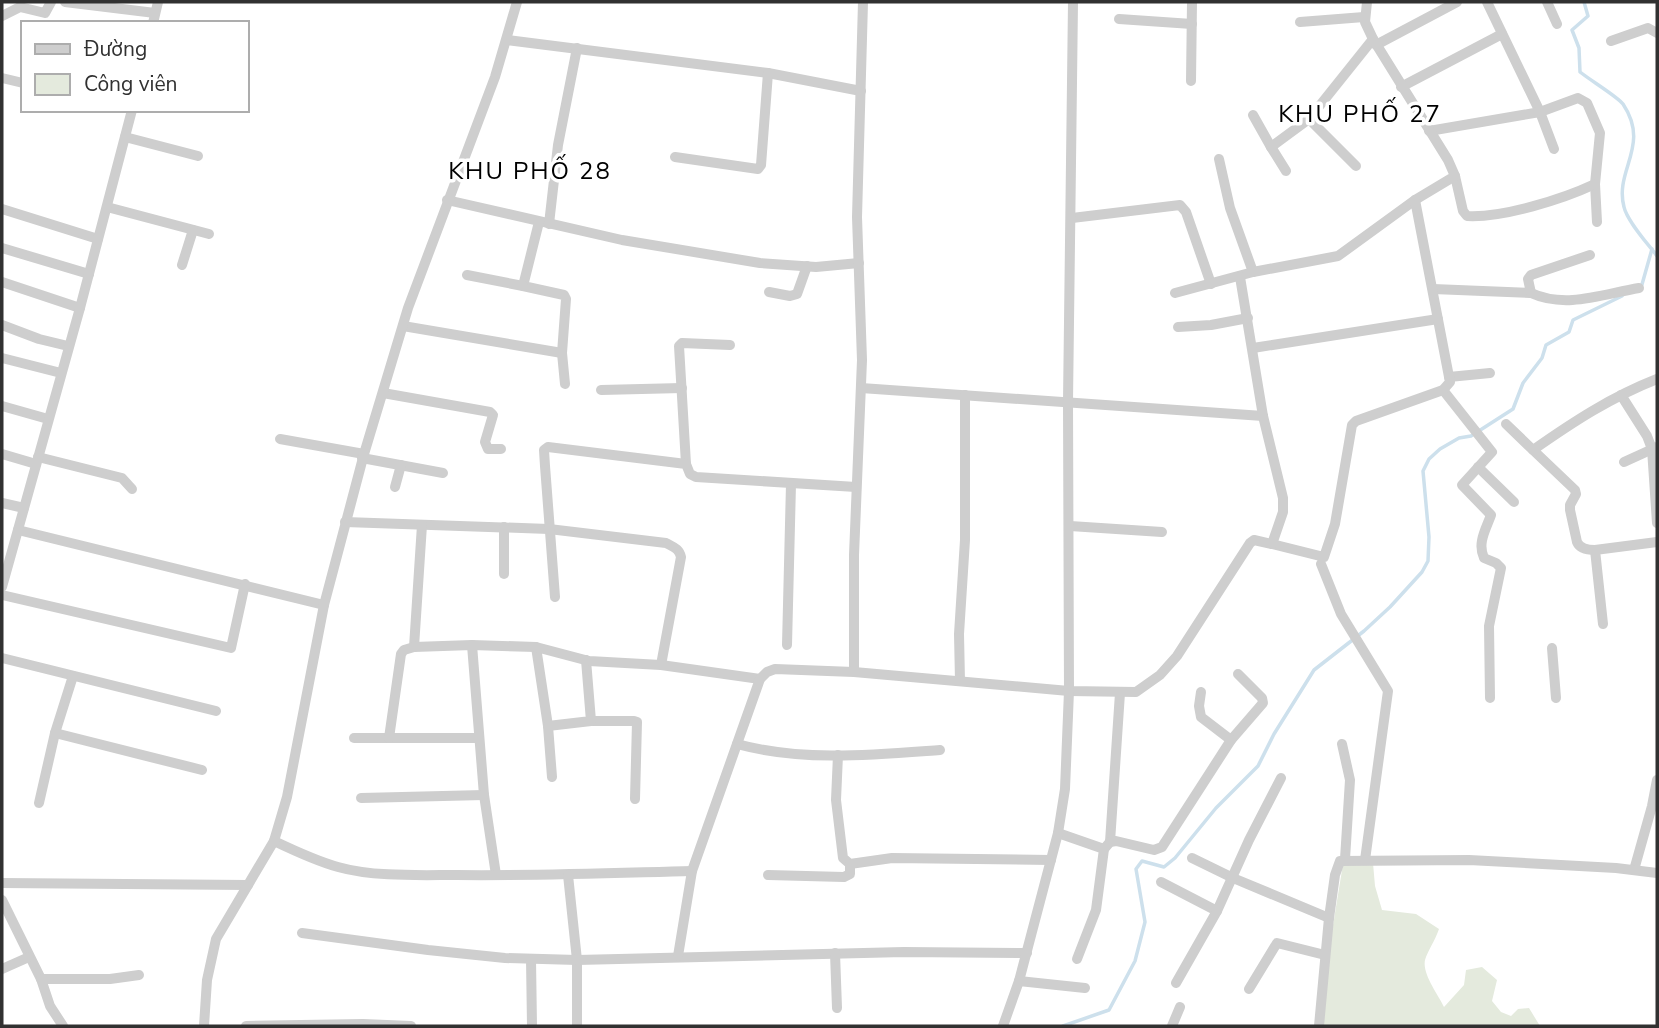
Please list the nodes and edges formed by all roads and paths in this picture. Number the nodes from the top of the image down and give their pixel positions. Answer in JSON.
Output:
{"nodes":[{"id":1,"x":51,"y":2,"type":"edge"},
{"id":2,"x":65,"y":2,"type":"edge"},
{"id":3,"x":517,"y":2,"type":"edge"},
{"id":4,"x":863,"y":2,"type":"edge"},
{"id":5,"x":1073,"y":2,"type":"edge"},
{"id":6,"x":1192,"y":2,"type":"edge"},
{"id":7,"x":1367,"y":2,"type":"edge"},
{"id":8,"x":1457,"y":2,"type":"edge"},
{"id":9,"x":1487,"y":2,"type":"edge"},
{"id":10,"x":1547,"y":2,"type":"edge"},
{"id":11,"x":155,"y":12,"type":"edge"},
{"id":12,"x":2,"y":16,"type":"edge"},
{"id":13,"x":1364,"y":17,"type":"junction"},
{"id":14,"x":44,"y":18,"type":"edge"},
{"id":15,"x":1119,"y":19,"type":"dead end"},
{"id":16,"x":1300,"y":22,"type":"dead end"},
{"id":17,"x":1192,"y":24,"type":"junction"},
{"id":18,"x":1557,"y":24,"type":"dead end"},
{"id":19,"x":1657,"y":33,"type":"edge"},
{"id":20,"x":1502,"y":34,"type":"junction"},
{"id":21,"x":508,"y":40,"type":"junction"},
{"id":22,"x":1611,"y":41,"type":"dead end"},
{"id":23,"x":1375,"y":42,"type":"junction"},
{"id":24,"x":577,"y":48,"type":"junction"},
{"id":25,"x":768,"y":73,"type":"junction"},
{"id":26,"x":2,"y":78,"type":"edge"},
{"id":27,"x":1191,"y":80,"type":"dead end"},
{"id":28,"x":21,"y":83,"type":"edge"},
{"id":29,"x":1401,"y":88,"type":"junction"},
{"id":30,"x":862,"y":91,"type":"junction"},
{"id":31,"x":131,"y":112,"type":"edge"},
{"id":32,"x":1541,"y":112,"type":"junction"},
{"id":33,"x":1253,"y":115,"type":"dead end"},
{"id":34,"x":1309,"y":119,"type":"junction"},
{"id":35,"x":1429,"y":131,"type":"junction"},
{"id":36,"x":125,"y":137,"type":"junction"},
{"id":37,"x":1271,"y":147,"type":"junction"},
{"id":38,"x":1554,"y":149,"type":"dead end"},
{"id":39,"x":198,"y":156,"type":"dead end"},
{"id":40,"x":675,"y":157,"type":"dead end"},
{"id":41,"x":1219,"y":159,"type":"dead end"},
{"id":42,"x":1356,"y":166,"type":"dead end"},
{"id":43,"x":1286,"y":171,"type":"dead end"},
{"id":44,"x":1455,"y":176,"type":"junction"},
{"id":45,"x":1595,"y":184,"type":"junction"},
{"id":46,"x":447,"y":200,"type":"junction"},
{"id":47,"x":1415,"y":200,"type":"junction"},
{"id":48,"x":107,"y":207,"type":"junction"},
{"id":49,"x":2,"y":209,"type":"edge"},
{"id":50,"x":1072,"y":218,"type":"junction"},
{"id":51,"x":1597,"y":222,"type":"dead end"},
{"id":52,"x":544,"y":223,"type":"junction"},
{"id":53,"x":193,"y":230,"type":"junction"},
{"id":54,"x":209,"y":234,"type":"dead end"},
{"id":55,"x":98,"y":239,"type":"junction"},
{"id":56,"x":2,"y":248,"type":"edge"},
{"id":57,"x":1590,"y":255,"type":"dead end"},
{"id":58,"x":859,"y":263,"type":"junction"},
{"id":59,"x":182,"y":265,"type":"dead end"},
{"id":60,"x":807,"y":267,"type":"junction"},
{"id":61,"x":1252,"y":272,"type":"junction"},
{"id":62,"x":89,"y":274,"type":"junction"},
{"id":63,"x":467,"y":275,"type":"dead end"},
{"id":64,"x":1240,"y":277,"type":"junction"},
{"id":65,"x":2,"y":282,"type":"edge"},
{"id":66,"x":1211,"y":284,"type":"junction"},
{"id":67,"x":523,"y":286,"type":"junction"},
{"id":68,"x":1639,"y":288,"type":"dead end"},
{"id":69,"x":1433,"y":289,"type":"junction"},
{"id":70,"x":769,"y":292,"type":"dead end"},
{"id":71,"x":1175,"y":293,"type":"dead end"},
{"id":72,"x":1531,"y":293,"type":"junction"},
{"id":73,"x":80,"y":308,"type":"junction"},
{"id":74,"x":1248,"y":318,"type":"junction"},
{"id":75,"x":1438,"y":319,"type":"junction"},
{"id":76,"x":2,"y":325,"type":"edge"},
{"id":77,"x":403,"y":326,"type":"junction"},
{"id":78,"x":1178,"y":327,"type":"dead end"},
{"id":79,"x":68,"y":345,"type":"junction"},
{"id":80,"x":730,"y":345,"type":"dead end"},
{"id":81,"x":1253,"y":348,"type":"junction"},
{"id":82,"x":562,"y":353,"type":"junction"},
{"id":83,"x":2,"y":358,"type":"edge"},
{"id":84,"x":61,"y":373,"type":"junction"},
{"id":85,"x":1490,"y":373,"type":"dead end"},
{"id":86,"x":1449,"y":377,"type":"junction"},
{"id":87,"x":1657,"y":379,"type":"edge"},
{"id":88,"x":565,"y":384,"type":"dead end"},
{"id":89,"x":682,"y":388,"type":"junction"},
{"id":90,"x":861,"y":388,"type":"junction"},
{"id":91,"x":601,"y":390,"type":"dead end"},
{"id":92,"x":1443,"y":390,"type":"junction"},
{"id":93,"x":383,"y":393,"type":"junction"},
{"id":94,"x":965,"y":395,"type":"junction"},
{"id":95,"x":1621,"y":395,"type":"junction"},
{"id":96,"x":1068,"y":401,"type":"junction"},
{"id":97,"x":2,"y":406,"type":"edge"},
{"id":98,"x":1263,"y":416,"type":"junction"},
{"id":99,"x":48,"y":419,"type":"junction"},
{"id":100,"x":1506,"y":424,"type":"dead end"},
{"id":101,"x":280,"y":439,"type":"dead end"},
{"id":102,"x":1654,"y":448,"type":"edge"},
{"id":103,"x":501,"y":449,"type":"dead end"},
{"id":104,"x":1533,"y":450,"type":"junction"},
{"id":105,"x":2,"y":454,"type":"edge"},
{"id":106,"x":363,"y":456,"type":"junction"},
{"id":107,"x":37,"y":460,"type":"junction"},
{"id":108,"x":1623,"y":462,"type":"dead end"},
{"id":109,"x":686,"y":464,"type":"junction"},
{"id":110,"x":401,"y":465,"type":"junction"},
{"id":111,"x":1478,"y":467,"type":"junction"},
{"id":112,"x":443,"y":473,"type":"dead end"},
{"id":113,"x":791,"y":484,"type":"junction"},
{"id":114,"x":856,"y":486,"type":"junction"},
{"id":115,"x":395,"y":487,"type":"dead end"},
{"id":116,"x":132,"y":489,"type":"dead end"},
{"id":117,"x":1514,"y":502,"type":"dead end"},
{"id":118,"x":2,"y":503,"type":"edge"},
{"id":119,"x":24,"y":508,"type":"junction"},
{"id":120,"x":345,"y":522,"type":"junction"},
{"id":121,"x":1657,"y":523,"type":"edge"},
{"id":122,"x":422,"y":524,"type":"junction"},
{"id":123,"x":1070,"y":526,"type":"junction"},
{"id":124,"x":504,"y":527,"type":"junction"},
{"id":125,"x":550,"y":529,"type":"junction"},
{"id":126,"x":18,"y":530,"type":"junction"},
{"id":127,"x":1162,"y":532,"type":"dead end"},
{"id":128,"x":1657,"y":542,"type":"edge"},
{"id":129,"x":1272,"y":544,"type":"junction"},
{"id":130,"x":1595,"y":551,"type":"junction"},
{"id":131,"x":1321,"y":564,"type":"dead end"},
{"id":132,"x":504,"y":574,"type":"dead end"},
{"id":133,"x":245,"y":584,"type":"junction"},
{"id":134,"x":2,"y":587,"type":"edge"},
{"id":135,"x":2,"y":595,"type":"edge"},
{"id":136,"x":555,"y":597,"type":"dead end"},
{"id":137,"x":324,"y":605,"type":"junction"},
{"id":138,"x":1603,"y":624,"type":"dead end"},
{"id":139,"x":472,"y":645,"type":"junction"},
{"id":140,"x":787,"y":645,"type":"dead end"},
{"id":141,"x":414,"y":647,"type":"junction"},
{"id":142,"x":536,"y":647,"type":"junction"},
{"id":143,"x":1552,"y":648,"type":"dead end"},
{"id":144,"x":2,"y":658,"type":"edge"},
{"id":145,"x":586,"y":660,"type":"junction"},
{"id":146,"x":661,"y":664,"type":"junction"},
{"id":147,"x":854,"y":672,"type":"junction"},
{"id":148,"x":1238,"y":674,"type":"dead end"},
{"id":149,"x":73,"y":676,"type":"junction"},
{"id":150,"x":760,"y":679,"type":"junction"},
{"id":151,"x":960,"y":681,"type":"junction"},
{"id":152,"x":1069,"y":691,"type":"junction"},
{"id":153,"x":1201,"y":692,"type":"dead end"},
{"id":154,"x":1120,"y":693,"type":"junction"},
{"id":155,"x":1490,"y":698,"type":"dead end"},
{"id":156,"x":1556,"y":698,"type":"dead end"},
{"id":157,"x":216,"y":711,"type":"dead end"},
{"id":158,"x":591,"y":721,"type":"junction"},
{"id":159,"x":548,"y":726,"type":"junction"},
{"id":160,"x":55,"y":733,"type":"junction"},
{"id":161,"x":354,"y":738,"type":"dead end"},
{"id":162,"x":388,"y":738,"type":"junction"},
{"id":163,"x":479,"y":738,"type":"junction"},
{"id":164,"x":1231,"y":740,"type":"junction"},
{"id":165,"x":737,"y":744,"type":"junction"},
{"id":166,"x":1342,"y":744,"type":"dead end"},
{"id":167,"x":940,"y":750,"type":"dead end"},
{"id":168,"x":838,"y":755,"type":"junction"},
{"id":169,"x":202,"y":770,"type":"dead end"},
{"id":170,"x":552,"y":777,"type":"dead end"},
{"id":171,"x":1281,"y":778,"type":"dead end"},
{"id":172,"x":1657,"y":780,"type":"edge"},
{"id":173,"x":484,"y":795,"type":"junction"},
{"id":174,"x":362,"y":798,"type":"dead end"},
{"id":175,"x":635,"y":799,"type":"dead end"},
{"id":176,"x":39,"y":803,"type":"dead end"},
{"id":177,"x":1058,"y":833,"type":"junction"},
{"id":178,"x":274,"y":841,"type":"junction"},
{"id":179,"x":1107,"y":845,"type":"junction"},
{"id":180,"x":1192,"y":858,"type":"dead end"},
{"id":181,"x":1345,"y":859,"type":"junction"},
{"id":182,"x":1051,"y":860,"type":"junction"},
{"id":183,"x":1366,"y":860,"type":"junction"},
{"id":184,"x":850,"y":864,"type":"junction"},
{"id":185,"x":1634,"y":870,"type":"junction"},
{"id":186,"x":692,"y":871,"type":"junction"},
{"id":187,"x":1657,"y":873,"type":"edge"},
{"id":188,"x":496,"y":875,"type":"junction"},
{"id":189,"x":568,"y":875,"type":"junction"},
{"id":190,"x":768,"y":875,"type":"dead end"},
{"id":191,"x":1233,"y":878,"type":"junction"},
{"id":192,"x":1161,"y":882,"type":"dead end"},
{"id":193,"x":2,"y":883,"type":"edge"},
{"id":194,"x":247,"y":885,"type":"junction"},
{"id":195,"x":2,"y":900,"type":"edge"},
{"id":196,"x":1217,"y":911,"type":"junction"},
{"id":197,"x":5,"y":915,"type":"edge"},
{"id":198,"x":1329,"y":918,"type":"junction"},
{"id":199,"x":302,"y":933,"type":"dead end"},
{"id":200,"x":835,"y":953,"type":"junction"},
{"id":201,"x":1027,"y":953,"type":"junction"},
{"id":202,"x":1325,"y":955,"type":"junction"},
{"id":203,"x":678,"y":956,"type":"junction"},
{"id":204,"x":29,"y":957,"type":"junction"},
{"id":205,"x":531,"y":959,"type":"junction"},
{"id":206,"x":1077,"y":959,"type":"dead end"},
{"id":207,"x":577,"y":960,"type":"junction"},
{"id":208,"x":2,"y":969,"type":"edge"},
{"id":209,"x":139,"y":975,"type":"dead end"},
{"id":210,"x":41,"y":979,"type":"junction"},
{"id":211,"x":1019,"y":981,"type":"junction"},
{"id":212,"x":1176,"y":983,"type":"dead end"},
{"id":213,"x":1085,"y":988,"type":"dead end"},
{"id":214,"x":1249,"y":989,"type":"dead end"},
{"id":215,"x":1180,"y":1007,"type":"dead end"},
{"id":216,"x":837,"y":1008,"type":"dead end"},
{"id":217,"x":61,"y":1026,"type":"edge"},
{"id":218,"x":204,"y":1026,"type":"edge"},
{"id":219,"x":246,"y":1026,"type":"edge"},
{"id":220,"x":402,"y":1026,"type":"edge"},
{"id":221,"x":411,"y":1026,"type":"edge"},
{"id":222,"x":532,"y":1026,"type":"edge"},
{"id":223,"x":577,"y":1026,"type":"edge"},
{"id":224,"x":1003,"y":1026,"type":"edge"},
{"id":225,"x":1172,"y":1026,"type":"edge"},
{"id":226,"x":1318,"y":1026,"type":"edge"}],
"edges":[{"from":1,"to":14,"type":"street"},
{"from":2,"to":11,"type":"street"},
{"from":3,"to":21,"type":"street"},
{"from":4,"to":30,"type":"street"},
{"from":5,"to":50,"type":"street"},
{"from":6,"to":17,"type":"street"},
{"from":7,"to":13,"type":"street"},
{"from":8,"to":23,"type":"street"},
{"from":9,"to":20,"type":"street"},
{"from":10,"to":18,"type":"street"},
{"from":12,"to":14,"type":"street"},
{"from":13,"to":16,"type":"street"},
{"from":13,"to":23,"type":"street"},
{"from":15,"to":17,"type":"street"},
{"from":17,"to":27,"type":"street"},
{"from":19,"to":22,"type":"street"},
{"from":20,"to":29,"type":"street"},
{"from":20,"to":32,"type":"street"},
{"from":21,"to":24,"type":"street"},
{"from":21,"to":46,"type":"street"},
{"from":23,"to":29,"type":"street"},
{"from":23,"to":34,"type":"street"},
{"from":24,"to":25,"type":"street"},
{"from":24,"to":52,"type":"street"},
{"from":25,"to":30,"type":"street"},
{"from":25,"to":40,"type":"street"},
{"from":26,"to":28,"type":"street"},
{"from":29,"to":35,"type":"street"},
{"from":30,"to":58,"type":"street"},
{"from":31,"to":36,"type":"street"},
{"from":32,"to":35,"type":"street"},
{"from":32,"to":38,"type":"street"},
{"from":32,"to":45,"type":"street"},
{"from":33,"to":37,"type":"street"},
{"from":34,"to":37,"type":"street"},
{"from":34,"to":42,"type":"street"},
{"from":35,"to":44,"type":"street"},
{"from":36,"to":39,"type":"street"},
{"from":36,"to":48,"type":"street"},
{"from":37,"to":43,"type":"street"},
{"from":41,"to":61,"type":"street"},
{"from":44,"to":45,"type":"street"},
{"from":44,"to":47,"type":"street"},
{"from":45,"to":51,"type":"street"},
{"from":46,"to":52,"type":"street"},
{"from":46,"to":77,"type":"street"},
{"from":47,"to":61,"type":"street"},
{"from":47,"to":69,"type":"street"},
{"from":48,"to":53,"type":"street"},
{"from":48,"to":55,"type":"street"},
{"from":49,"to":55,"type":"street"},
{"from":50,"to":66,"type":"street"},
{"from":50,"to":96,"type":"street"},
{"from":52,"to":60,"type":"street"},
{"from":52,"to":67,"type":"street"},
{"from":53,"to":54,"type":"street"},
{"from":53,"to":59,"type":"street"},
{"from":55,"to":62,"type":"street"},
{"from":56,"to":62,"type":"street"},
{"from":57,"to":72,"type":"street"},
{"from":58,"to":60,"type":"street"},
{"from":58,"to":90,"type":"street"},
{"from":60,"to":70,"type":"street"},
{"from":61,"to":64,"type":"street"},
{"from":62,"to":73,"type":"street"},
{"from":63,"to":67,"type":"street"},
{"from":64,"to":66,"type":"street"},
{"from":64,"to":74,"type":"street"},
{"from":65,"to":73,"type":"street"},
{"from":66,"to":71,"type":"street"},
{"from":67,"to":82,"type":"street"},
{"from":68,"to":72,"type":"street"},
{"from":69,"to":72,"type":"street"},
{"from":69,"to":75,"type":"street"},
{"from":73,"to":79,"type":"street"},
{"from":74,"to":78,"type":"street"},
{"from":74,"to":81,"type":"street"},
{"from":75,"to":81,"type":"street"},
{"from":75,"to":86,"type":"street"},
{"from":76,"to":79,"type":"street"},
{"from":77,"to":82,"type":"street"},
{"from":77,"to":93,"type":"street"},
{"from":79,"to":84,"type":"street"},
{"from":80,"to":89,"type":"street"},
{"from":81,"to":98,"type":"street"},
{"from":82,"to":88,"type":"street"},
{"from":83,"to":84,"type":"street"},
{"from":84,"to":99,"type":"street"},
{"from":85,"to":86,"type":"street"},
{"from":86,"to":92,"type":"street"},
{"from":87,"to":95,"type":"street"},
{"from":89,"to":91,"type":"street"},
{"from":89,"to":109,"type":"street"},
{"from":90,"to":94,"type":"street"},
{"from":90,"to":114,"type":"street"},
{"from":92,"to":111,"type":"street"},
{"from":92,"to":129,"type":"street"},
{"from":93,"to":103,"type":"street"},
{"from":93,"to":106,"type":"street"},
{"from":94,"to":96,"type":"street"},
{"from":94,"to":151,"type":"street"},
{"from":95,"to":102,"type":"street"},
{"from":95,"to":104,"type":"street"},
{"from":96,"to":98,"type":"street"},
{"from":96,"to":123,"type":"street"},
{"from":97,"to":99,"type":"street"},
{"from":98,"to":129,"type":"street"},
{"from":99,"to":107,"type":"street"},
{"from":100,"to":104,"type":"street"},
{"from":101,"to":106,"type":"street"},
{"from":102,"to":108,"type":"street"},
{"from":102,"to":121,"type":"street"},
{"from":104,"to":130,"type":"street"},
{"from":105,"to":107,"type":"street"},
{"from":106,"to":110,"type":"street"},
{"from":106,"to":120,"type":"street"},
{"from":107,"to":116,"type":"street"},
{"from":107,"to":119,"type":"street"},
{"from":109,"to":113,"type":"street"},
{"from":109,"to":125,"type":"street"},
{"from":110,"to":112,"type":"street"},
{"from":110,"to":115,"type":"street"},
{"from":111,"to":117,"type":"street"},
{"from":111,"to":155,"type":"street"},
{"from":113,"to":114,"type":"street"},
{"from":113,"to":140,"type":"street"},
{"from":114,"to":147,"type":"street"},
{"from":118,"to":119,"type":"street"},
{"from":119,"to":126,"type":"street"},
{"from":120,"to":122,"type":"street"},
{"from":120,"to":137,"type":"street"},
{"from":122,"to":124,"type":"street"},
{"from":122,"to":141,"type":"street"},
{"from":123,"to":127,"type":"street"},
{"from":123,"to":152,"type":"street"},
{"from":124,"to":125,"type":"street"},
{"from":124,"to":132,"type":"street"},
{"from":125,"to":136,"type":"street"},
{"from":125,"to":146,"type":"street"},
{"from":126,"to":133,"type":"street"},
{"from":126,"to":134,"type":"street"},
{"from":128,"to":130,"type":"street"},
{"from":129,"to":154,"type":"street"},
{"from":130,"to":138,"type":"street"},
{"from":131,"to":183,"type":"street"},
{"from":133,"to":135,"type":"street"},
{"from":133,"to":137,"type":"street"},
{"from":137,"to":178,"type":"street"},
{"from":139,"to":141,"type":"street"},
{"from":139,"to":142,"type":"street"},
{"from":139,"to":163,"type":"street"},
{"from":141,"to":162,"type":"street"},
{"from":142,"to":145,"type":"street"},
{"from":142,"to":159,"type":"street"},
{"from":143,"to":156,"type":"street"},
{"from":144,"to":149,"type":"street"},
{"from":145,"to":146,"type":"street"},
{"from":145,"to":158,"type":"street"},
{"from":146,"to":150,"type":"street"},
{"from":147,"to":150,"type":"street"},
{"from":147,"to":151,"type":"street"},
{"from":148,"to":164,"type":"street"},
{"from":149,"to":157,"type":"street"},
{"from":149,"to":160,"type":"street"},
{"from":150,"to":165,"type":"street"},
{"from":151,"to":152,"type":"street"},
{"from":152,"to":154,"type":"street"},
{"from":152,"to":177,"type":"street"},
{"from":153,"to":164,"type":"street"},
{"from":154,"to":179,"type":"street"},
{"from":158,"to":159,"type":"street"},
{"from":158,"to":175,"type":"street"},
{"from":159,"to":170,"type":"street"},
{"from":160,"to":169,"type":"street"},
{"from":160,"to":176,"type":"street"},
{"from":161,"to":162,"type":"street"},
{"from":162,"to":163,"type":"street"},
{"from":163,"to":173,"type":"street"},
{"from":164,"to":179,"type":"street"},
{"from":165,"to":168,"type":"street"},
{"from":165,"to":186,"type":"street"},
{"from":166,"to":181,"type":"street"},
{"from":167,"to":168,"type":"street"},
{"from":168,"to":184,"type":"street"},
{"from":171,"to":191,"type":"street"},
{"from":172,"to":185,"type":"street"},
{"from":173,"to":174,"type":"street"},
{"from":173,"to":188,"type":"street"},
{"from":177,"to":179,"type":"street"},
{"from":177,"to":182,"type":"street"},
{"from":178,"to":188,"type":"street"},
{"from":178,"to":194,"type":"street"},
{"from":179,"to":206,"type":"street"},
{"from":180,"to":191,"type":"street"},
{"from":181,"to":183,"type":"street"},
{"from":181,"to":198,"type":"street"},
{"from":182,"to":184,"type":"street"},
{"from":182,"to":201,"type":"street"},
{"from":183,"to":185,"type":"street"},
{"from":184,"to":190,"type":"street"},
{"from":185,"to":187,"type":"street"},
{"from":186,"to":189,"type":"street"},
{"from":186,"to":203,"type":"street"},
{"from":188,"to":189,"type":"street"},
{"from":189,"to":207,"type":"street"},
{"from":191,"to":196,"type":"street"},
{"from":191,"to":198,"type":"street"},
{"from":192,"to":196,"type":"street"},
{"from":193,"to":194,"type":"street"},
{"from":194,"to":218,"type":"street"},
{"from":195,"to":197,"type":"street"},
{"from":196,"to":212,"type":"street"},
{"from":197,"to":204,"type":"street"},
{"from":198,"to":202,"type":"street"},
{"from":199,"to":205,"type":"street"},
{"from":200,"to":201,"type":"street"},
{"from":200,"to":203,"type":"street"},
{"from":200,"to":216,"type":"street"},
{"from":201,"to":211,"type":"street"},
{"from":202,"to":214,"type":"street"},
{"from":202,"to":226,"type":"street"},
{"from":203,"to":207,"type":"street"},
{"from":204,"to":208,"type":"street"},
{"from":204,"to":210,"type":"street"},
{"from":205,"to":207,"type":"street"},
{"from":205,"to":222,"type":"street"},
{"from":207,"to":223,"type":"street"},
{"from":209,"to":210,"type":"street"},
{"from":210,"to":217,"type":"street"},
{"from":211,"to":213,"type":"street"},
{"from":211,"to":224,"type":"street"},
{"from":215,"to":225,"type":"street"},
{"from":219,"to":220,"type":"street"},
{"from":220,"to":221,"type":"street"}]}
